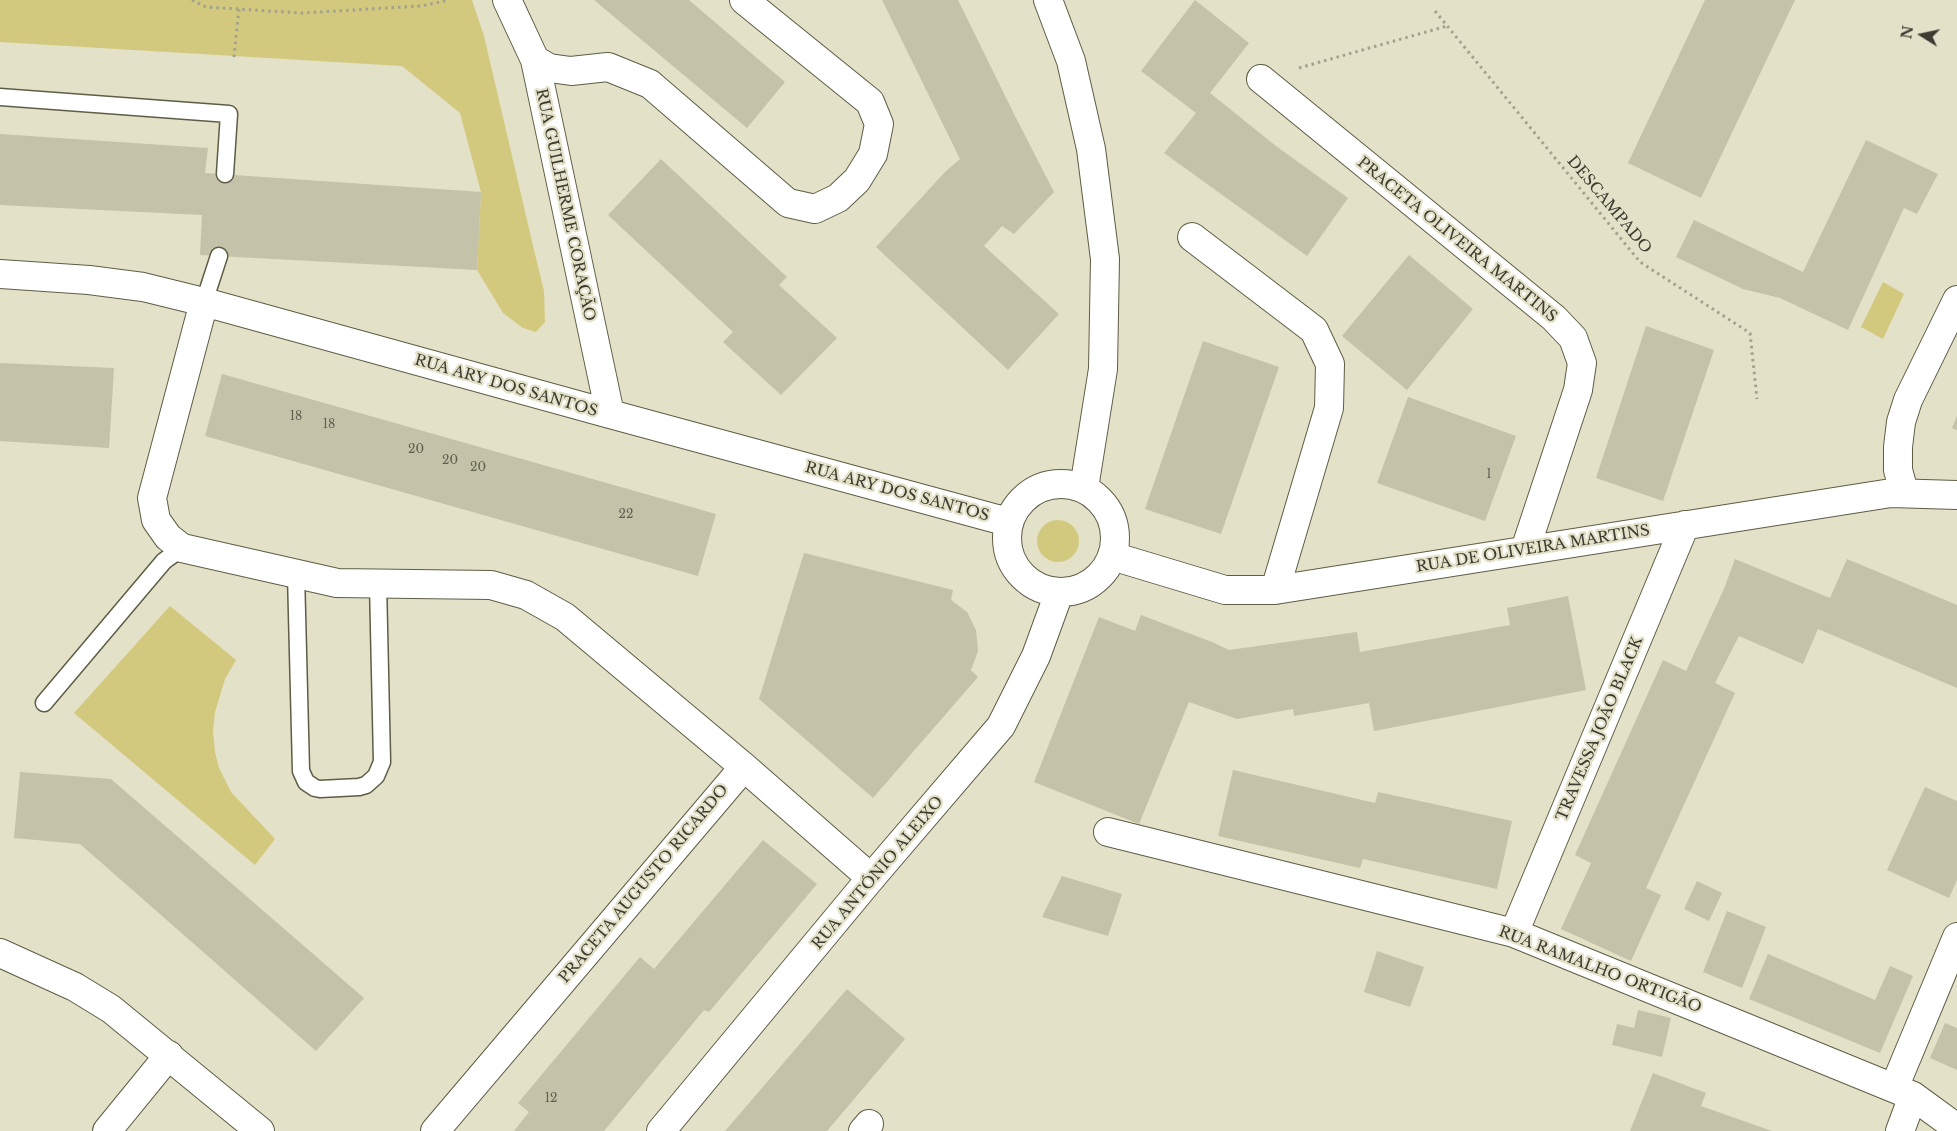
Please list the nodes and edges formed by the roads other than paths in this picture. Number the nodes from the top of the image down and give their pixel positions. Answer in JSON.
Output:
{"nodes":[{"id":1,"x":507,"y":0,"type":"edge"},
{"id":2,"x":744,"y":0,"type":"edge"},
{"id":3,"x":1048,"y":0,"type":"edge"},
{"id":4,"x":535,"y":60,"type":"junction"},
{"id":5,"x":1260,"y":79,"type":"road end"},
{"id":6,"x":0,"y":97,"type":"edge"},
{"id":7,"x":225,"y":174,"type":"dead end"},
{"id":8,"x":1192,"y":237,"type":"dead end"},
{"id":9,"x":219,"y":256,"type":"dead end"},
{"id":10,"x":0,"y":274,"type":"edge"},
{"id":11,"x":1957,"y":300,"type":"edge"},
{"id":12,"x":204,"y":302,"type":"junction"},
{"id":13,"x":610,"y":414,"type":"junction"},
{"id":14,"x":1084,"y":488,"type":"junction"},
{"id":15,"x":1904,"y":492,"type":"junction"},
{"id":16,"x":1957,"y":495,"type":"edge"},
{"id":17,"x":1008,"y":522,"type":"junction"},
{"id":18,"x":1685,"y":525,"type":"junction"},
{"id":19,"x":182,"y":548,"type":"junction"},
{"id":20,"x":1526,"y":550,"type":"junction"},
{"id":21,"x":1112,"y":556,"type":"junction"},
{"id":22,"x":296,"y":574,"type":"junction"},
{"id":23,"x":378,"y":583,"type":"junction"},
{"id":24,"x":1275,"y":590,"type":"junction"},
{"id":25,"x":1059,"y":593,"type":"junction"},
{"id":26,"x":44,"y":704,"type":"dead end"},
{"id":27,"x":744,"y":767,"type":"junction"},
{"id":28,"x":1108,"y":832,"type":"dead end"},
{"id":29,"x":872,"y":878,"type":"junction"},
{"id":30,"x":1514,"y":933,"type":"junction"},
{"id":31,"x":1957,"y":937,"type":"edge"},
{"id":32,"x":0,"y":953,"type":"edge"},
{"id":33,"x":169,"y":1055,"type":"junction"},
{"id":34,"x":1903,"y":1092,"type":"junction"},
{"id":35,"x":1957,"y":1128,"type":"edge"},
{"id":36,"x":107,"y":1131,"type":"edge"},
{"id":37,"x":260,"y":1131,"type":"edge"},
{"id":38,"x":434,"y":1131,"type":"edge"},
{"id":39,"x":661,"y":1131,"type":"edge"},
{"id":40,"x":1900,"y":1131,"type":"edge"}],
"edges":[{"from":1,"to":4,"type":"street","name":"RUA GUILHERME CORAÇÃO"},
{"from":2,"to":4,"type":"street"},
{"from":3,"to":14,"type":"street"},
{"from":4,"to":13,"type":"street","name":"RUA GUILHERME CORAÇÃO"},
{"from":5,"to":20,"type":"street","name":"PRACETA OLIVEIRA MARTINS"},
{"from":6,"to":7,"type":"lane"},
{"from":8,"to":24,"type":"street"},
{"from":9,"to":12,"type":"lane"},
{"from":10,"to":12,"type":"street","name":"RUA ARY DOS SANTOS"},
{"from":11,"to":15,"type":"street"},
{"from":12,"to":13,"type":"street","name":"RUA ARY DOS SANTOS"},
{"from":12,"to":19,"type":"street"},
{"from":13,"to":17,"type":"street","name":"RUA ARY DOS SANTOS"},
{"from":14,"to":17,"type":"street"},
{"from":14,"to":21,"type":"street"},
{"from":15,"to":16,"type":"street","name":"RUA DE OLIVEIRA MARTINS"},
{"from":15,"to":18,"type":"street","name":"RUA DE OLIVEIRA MARTINS"},
{"from":17,"to":25,"type":"street"},
{"from":18,"to":20,"type":"street","name":"RUA DE OLIVEIRA MARTINS"},
{"from":18,"to":30,"type":"street","name":"TRAVESSA JOÃO BLACK"},
{"from":19,"to":22,"type":"street"},
{"from":19,"to":26,"type":"lane"},
{"from":20,"to":24,"type":"street","name":"RUA DE OLIVEIRA MARTINS"},
{"from":21,"to":24,"type":"street","name":"RUA DE OLIVEIRA MARTINS"},
{"from":21,"to":25,"type":"street"},
{"from":22,"to":23,"type":"street"},
{"from":22,"to":23,"type":"lane"},
{"from":23,"to":27,"type":"street"},
{"from":25,"to":29,"type":"street","name":"RUA ANTÓNIO ALEIXO"},
{"from":27,"to":29,"type":"street"},
{"from":27,"to":38,"type":"street","name":"PRACETA AUGUSTO RICARDO"},
{"from":28,"to":30,"type":"street","name":"RUA RAMALHO ORTIGÃO"},
{"from":29,"to":39,"type":"street","name":"RUA ANTÓNIO ALEIXO"},
{"from":30,"to":34,"type":"street","name":"RUA RAMALHO ORTIGÃO"},
{"from":31,"to":34,"type":"street"},
{"from":32,"to":33,"type":"street"},
{"from":33,"to":36,"type":"street"},
{"from":33,"to":37,"type":"street"},
{"from":34,"to":35,"type":"street","name":"RUA RAMALHO ORTIGÃO"},
{"from":34,"to":40,"type":"street"}]}
